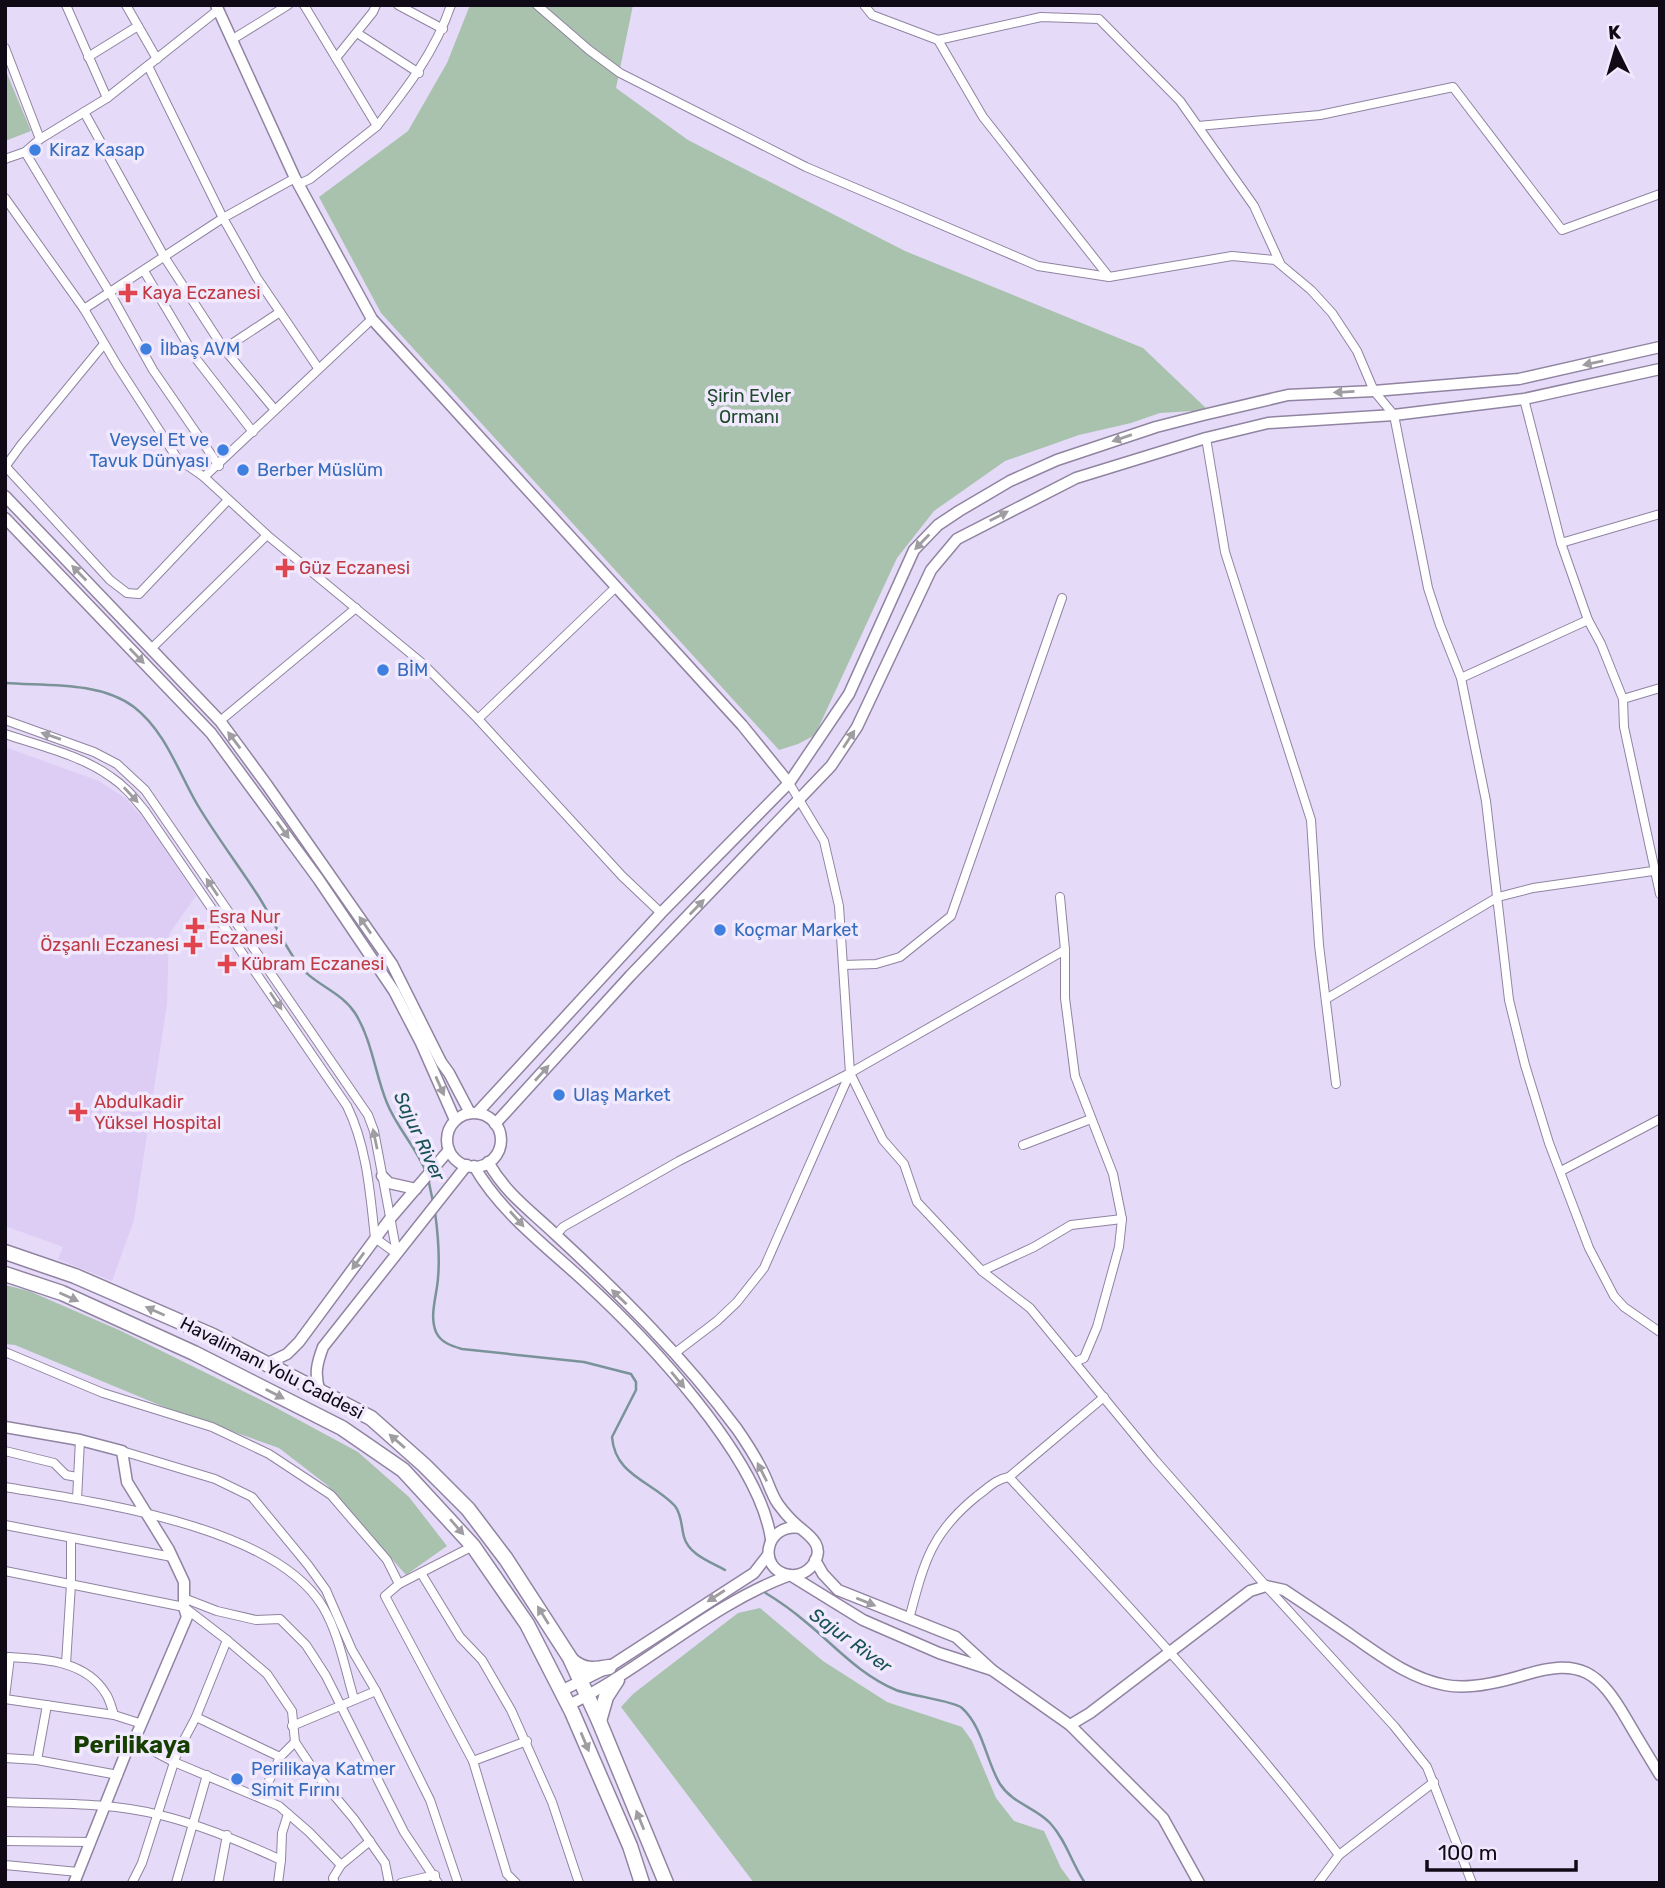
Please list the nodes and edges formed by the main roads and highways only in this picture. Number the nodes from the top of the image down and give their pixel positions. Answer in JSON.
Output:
{"nodes":[{"id":1,"x":5,"y":1252,"type":"edge"},
{"id":2,"x":5,"y":1273,"type":"edge"},
{"id":3,"x":570,"y":1658,"type":"junction"},
{"id":4,"x":609,"y":1667,"type":"road end"},
{"id":5,"x":617,"y":1680,"type":"road end"},
{"id":6,"x":599,"y":1721,"type":"junction"},
{"id":7,"x":642,"y":1883,"type":"edge"},
{"id":8,"x":666,"y":1883,"type":"edge"}],
"edges":[{"from":3,"to":1,"type":"highway","name":"Havalimanı Yolu Caddesi","one_way":true},
{"from":2,"to":7,"type":"highway","name":"Havalimanı Yolu Caddesi","one_way":true},
{"from":3,"to":4,"type":"highway"},
{"from":3,"to":6,"type":"highway","name":"Havalimanı Yolu Caddesi"},
{"from":5,"to":6,"type":"highway"},
{"from":8,"to":6,"type":"highway","name":"Havalimanı Yolu Caddesi","one_way":true}]}
